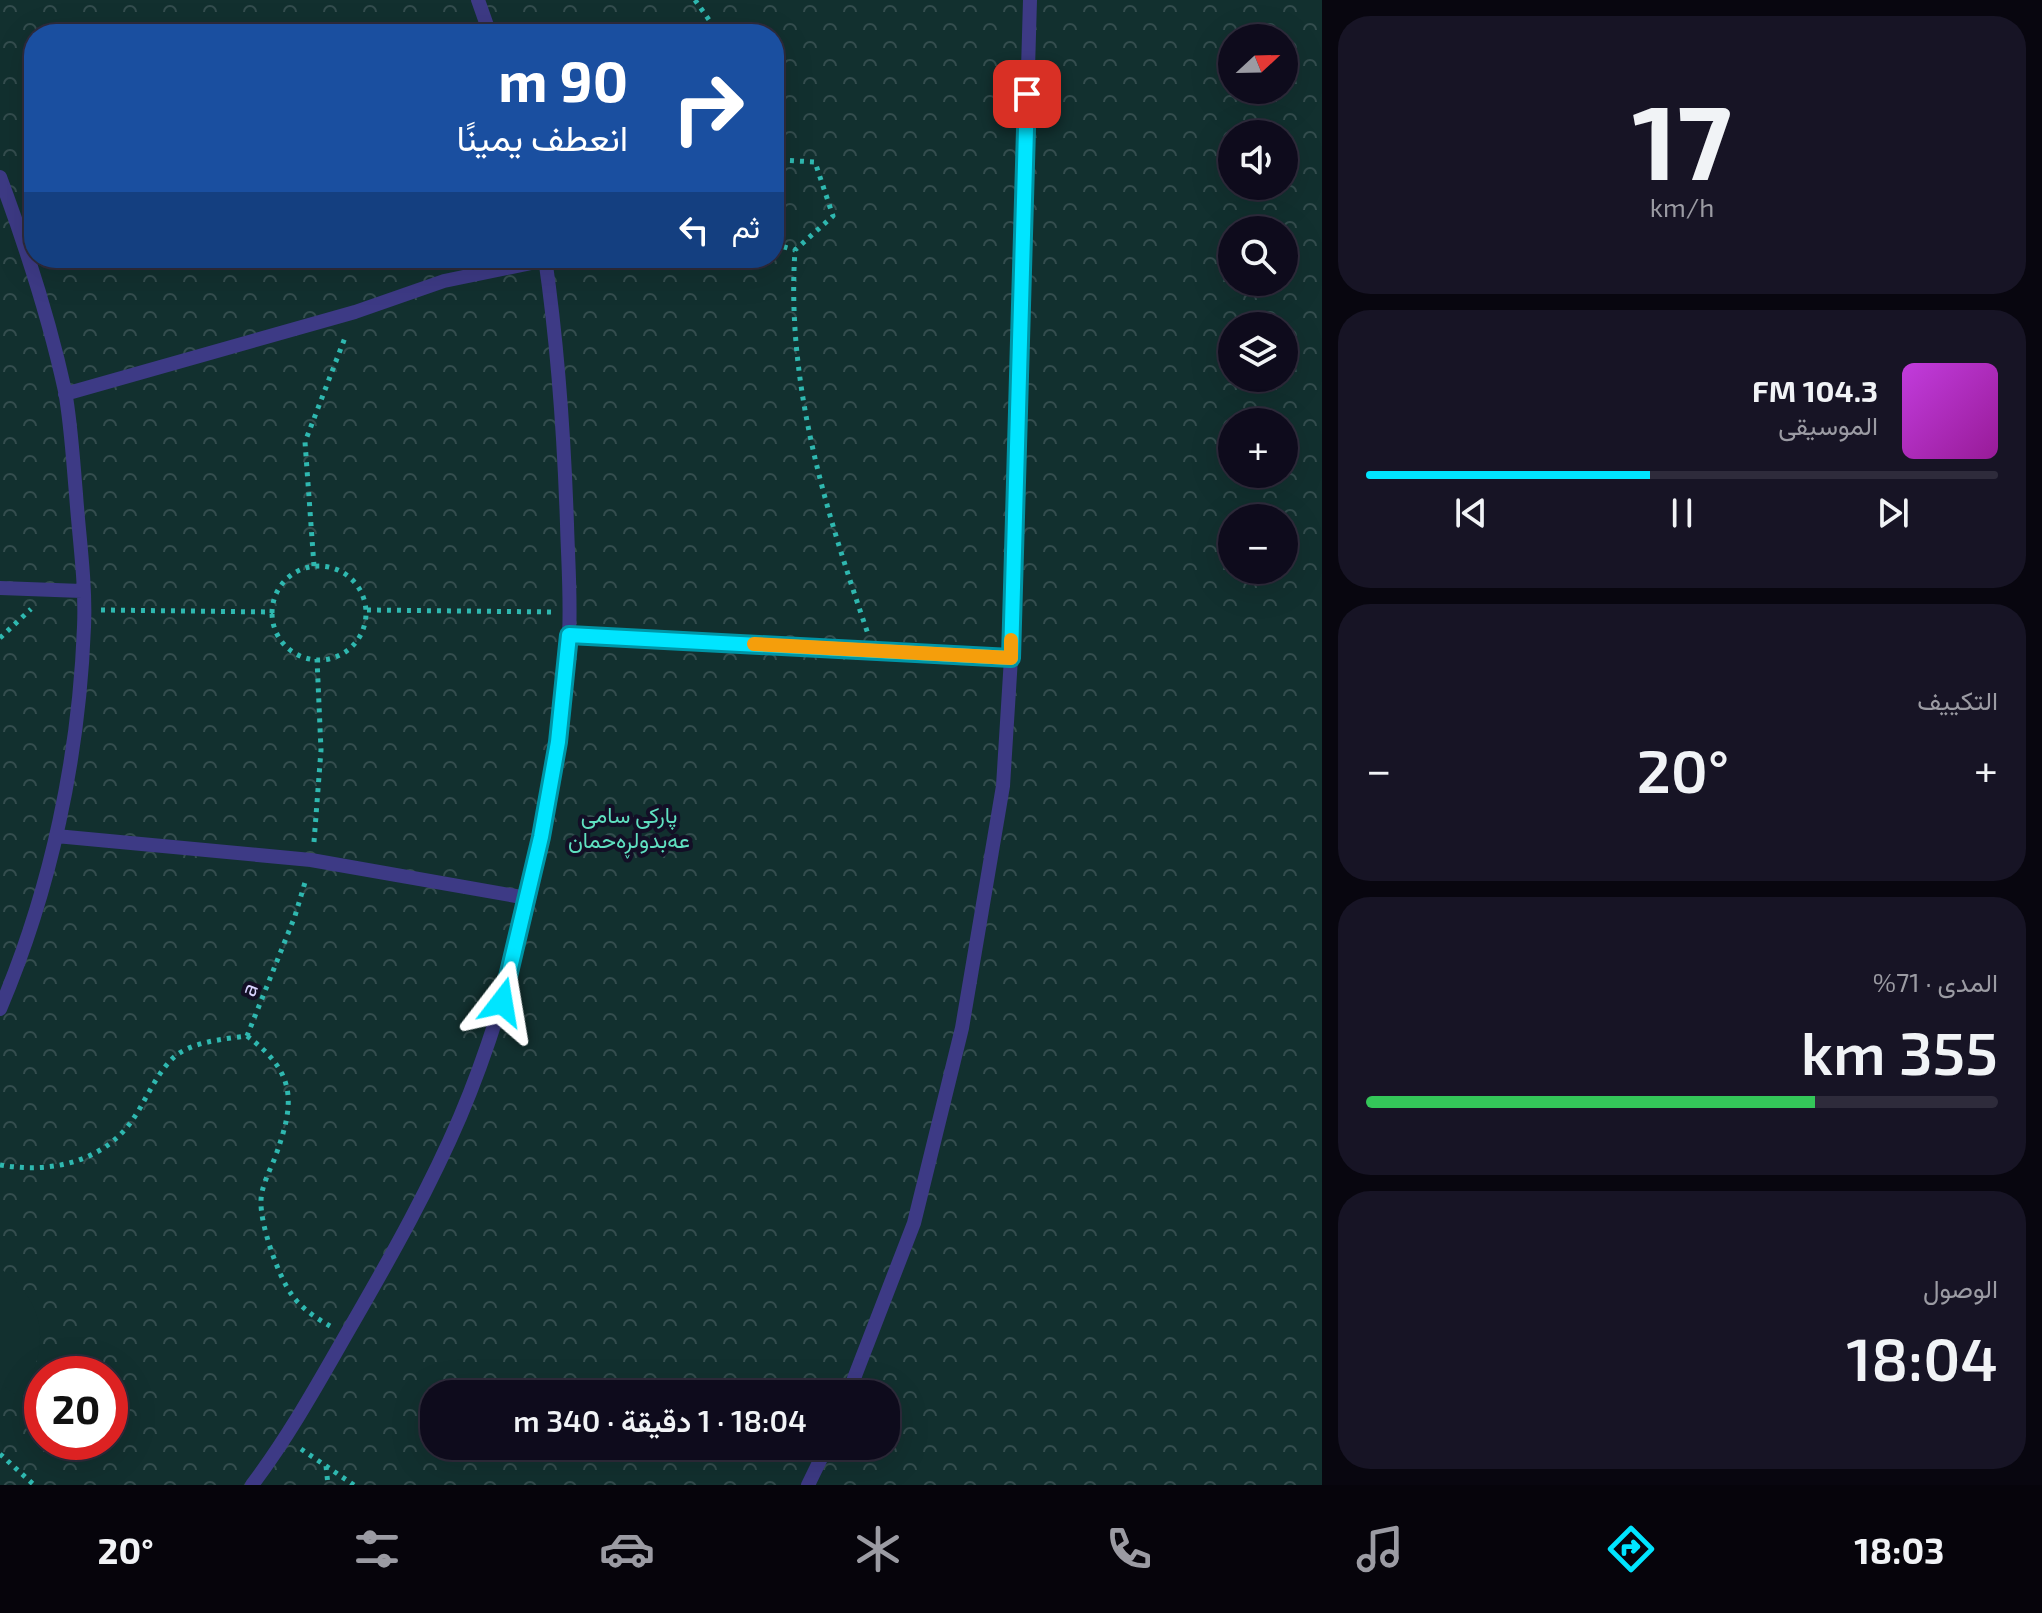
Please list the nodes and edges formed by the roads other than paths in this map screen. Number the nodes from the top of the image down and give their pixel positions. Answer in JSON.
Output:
{"nodes":[{"id":1,"x":478,"y":0,"type":"edge"},
{"id":2,"x":1030,"y":0,"type":"edge"},
{"id":3,"x":486,"y":24,"type":"edge"},
{"id":4,"x":0,"y":177,"type":"edge"},
{"id":5,"x":24,"y":247,"type":"edge"},
{"id":6,"x":31,"y":268,"type":"edge"},
{"id":7,"x":504,"y":268,"type":"edge"},
{"id":8,"x":547,"y":268,"type":"edge"},
{"id":9,"x":65,"y":394,"type":"junction"},
{"id":10,"x":0,"y":588,"type":"edge"},
{"id":11,"x":82,"y":591,"type":"junction"},
{"id":12,"x":569,"y":635,"type":"junction"},
{"id":13,"x":1011,"y":658,"type":"junction"},
{"id":14,"x":56,"y":836,"type":"junction"},
{"id":15,"x":527,"y":898,"type":"junction"},
{"id":16,"x":0,"y":1009,"type":"edge"},
{"id":17,"x":853,"y":1380,"type":"edge"},
{"id":18,"x":820,"y":1460,"type":"edge"},
{"id":19,"x":252,"y":1485,"type":"edge"},
{"id":20,"x":808,"y":1485,"type":"edge"}],
"edges":[{"from":1,"to":3,"type":"lane"},
{"from":2,"to":13,"type":"lane"},
{"from":4,"to":5,"type":"lane"},
{"from":6,"to":9,"type":"lane"},
{"from":7,"to":9,"type":"lane"},
{"from":8,"to":12,"type":"lane"},
{"from":9,"to":11,"type":"lane"},
{"from":10,"to":11,"type":"lane"},
{"from":11,"to":14,"type":"lane"},
{"from":12,"to":13,"type":"lane"},
{"from":12,"to":15,"type":"lane"},
{"from":13,"to":17,"type":"lane"},
{"from":14,"to":15,"type":"lane"},
{"from":14,"to":16,"type":"lane"},
{"from":15,"to":19,"type":"lane"},
{"from":18,"to":20,"type":"lane"}]}
